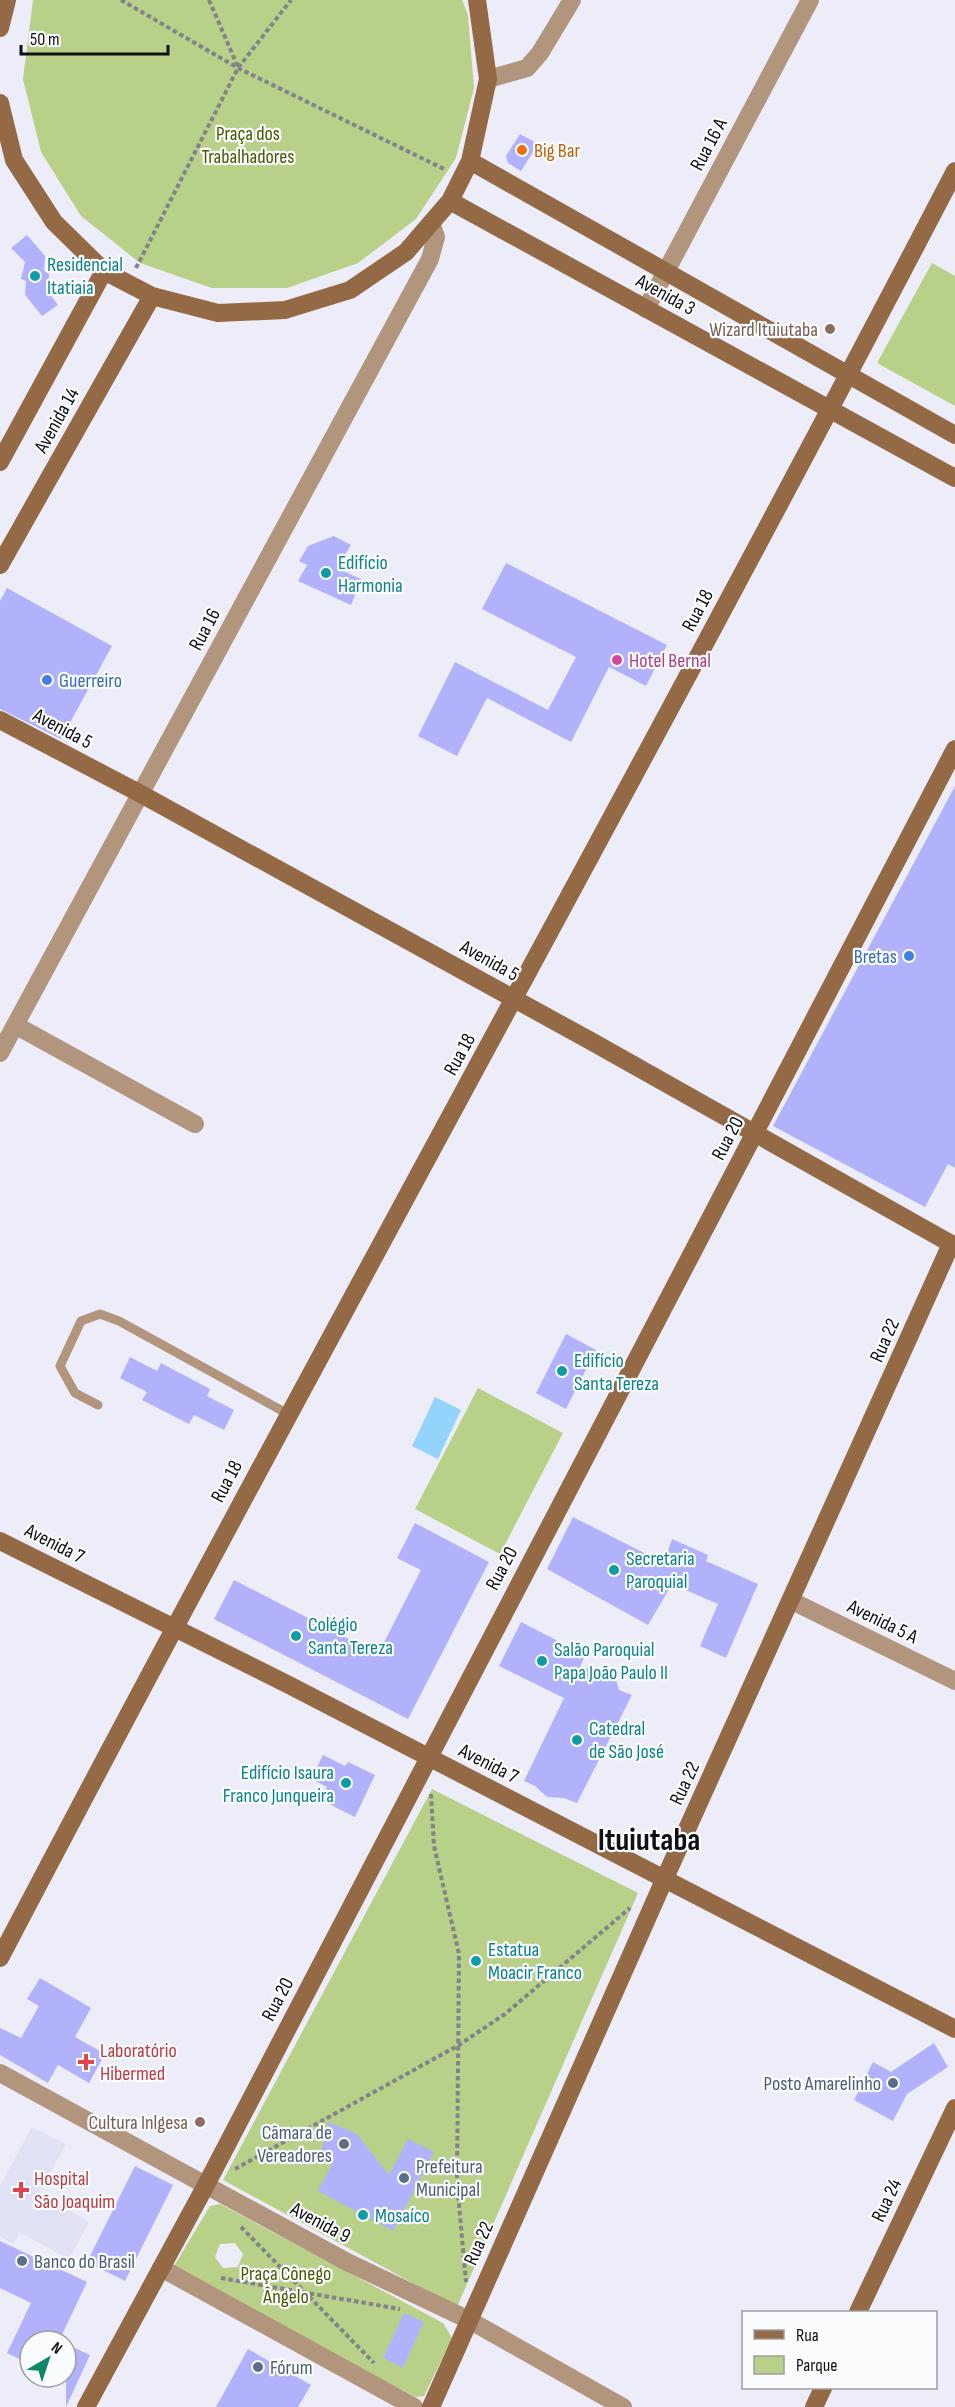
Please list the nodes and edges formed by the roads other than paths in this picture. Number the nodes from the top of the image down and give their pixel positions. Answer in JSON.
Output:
{"nodes":[{"id":1,"x":7,"y":0,"type":"edge"},
{"id":2,"x":477,"y":0,"type":"edge"},
{"id":3,"x":572,"y":0,"type":"edge"},
{"id":4,"x":810,"y":0,"type":"edge"},
{"id":5,"x":0,"y":17,"type":"edge"},
{"id":6,"x":0,"y":28,"type":"edge"},
{"id":7,"x":488,"y":78,"type":"junction"},
{"id":8,"x":0,"y":103,"type":"edge"},
{"id":9,"x":467,"y":170,"type":"junction"},
{"id":10,"x":955,"y":171,"type":"edge"},
{"id":11,"x":450,"y":201,"type":"junction"},
{"id":12,"x":431,"y":223,"type":"junction"},
{"id":13,"x":104,"y":271,"type":"junction"},
{"id":14,"x":665,"y":272,"type":"junction"},
{"id":15,"x":152,"y":296,"type":"junction"},
{"id":16,"x":646,"y":309,"type":"junction"},
{"id":17,"x":849,"y":375,"type":"junction"},
{"id":18,"x":830,"y":410,"type":"junction"},
{"id":19,"x":955,"y":435,"type":"edge"},
{"id":20,"x":0,"y":462,"type":"edge"},
{"id":21,"x":955,"y":478,"type":"edge"},
{"id":22,"x":0,"y":565,"type":"edge"},
{"id":23,"x":0,"y":720,"type":"edge"},
{"id":24,"x":955,"y":749,"type":"edge"},
{"id":25,"x":141,"y":794,"type":"junction"},
{"id":26,"x":514,"y":999,"type":"junction"},
{"id":27,"x":15,"y":1025,"type":"junction"},
{"id":28,"x":0,"y":1053,"type":"edge"},
{"id":29,"x":195,"y":1124,"type":"dead end"},
{"id":30,"x":754,"y":1134,"type":"junction"},
{"id":31,"x":953,"y":1245,"type":"edge"},
{"id":32,"x":98,"y":1405,"type":"dead end"},
{"id":33,"x":288,"y":1414,"type":"junction"},
{"id":34,"x":0,"y":1541,"type":"edge"},
{"id":35,"x":792,"y":1601,"type":"junction"},
{"id":36,"x":172,"y":1628,"type":"junction"},
{"id":37,"x":955,"y":1681,"type":"edge"},
{"id":38,"x":429,"y":1758,"type":"junction"},
{"id":39,"x":665,"y":1878,"type":"junction"},
{"id":40,"x":0,"y":1958,"type":"edge"},
{"id":41,"x":955,"y":2029,"type":"edge"},
{"id":42,"x":0,"y":2073,"type":"edge"},
{"id":43,"x":955,"y":2108,"type":"edge"},
{"id":44,"x":206,"y":2185,"type":"junction"},
{"id":45,"x":161,"y":2268,"type":"junction"},
{"id":46,"x":859,"y":2311,"type":"edge"},
{"id":47,"x":469,"y":2320,"type":"junction"},
{"id":48,"x":823,"y":2389,"type":"edge"},
{"id":49,"x":86,"y":2407,"type":"edge"},
{"id":50,"x":414,"y":2407,"type":"edge"},
{"id":51,"x":431,"y":2407,"type":"edge"},
{"id":52,"x":623,"y":2407,"type":"edge"},
{"id":53,"x":814,"y":2407,"type":"edge"}],
"edges":[{"from":1,"to":5,"type":"street"},
{"from":2,"to":7,"type":"street"},
{"from":3,"to":7,"type":"street"},
{"from":4,"to":14,"type":"street","name":"Rua 16 A"},
{"from":5,"to":6,"type":"street"},
{"from":7,"to":9,"type":"street"},
{"from":8,"to":13,"type":"street"},
{"from":9,"to":11,"type":"street"},
{"from":9,"to":14,"type":"street","name":"Avenida 3"},
{"from":10,"to":17,"type":"street","name":"Rua 18"},
{"from":11,"to":12,"type":"street"},
{"from":11,"to":16,"type":"street","name":"Avenida 3"},
{"from":12,"to":15,"type":"street"},
{"from":12,"to":25,"type":"street","name":"Rua 16"},
{"from":13,"to":15,"type":"street"},
{"from":13,"to":20,"type":"street","name":"Avenida 14"},
{"from":14,"to":16,"type":"street","name":"Rua 16 A"},
{"from":14,"to":17,"type":"street","name":"Avenida 3"},
{"from":15,"to":22,"type":"street","name":"Avenida 14"},
{"from":16,"to":18,"type":"street","name":"Avenida 3"},
{"from":17,"to":18,"type":"street","name":"Rua 18"},
{"from":17,"to":19,"type":"street","name":"Avenida 3"},
{"from":18,"to":21,"type":"street","name":"Avenida 3"},
{"from":18,"to":26,"type":"street","name":"Rua 18"},
{"from":23,"to":25,"type":"street","name":"Avenida 5"},
{"from":24,"to":30,"type":"street","name":"Rua 20"},
{"from":25,"to":26,"type":"street","name":"Avenida 5"},
{"from":25,"to":27,"type":"street","name":"Rua 16"},
{"from":26,"to":30,"type":"street","name":"Avenida 5"},
{"from":26,"to":33,"type":"street","name":"Rua 18"},
{"from":27,"to":28,"type":"street","name":"Rua 16"},
{"from":27,"to":29,"type":"street"},
{"from":30,"to":31,"type":"street","name":"Avenida 5"},
{"from":30,"to":38,"type":"street","name":"Rua 20"},
{"from":31,"to":35,"type":"street","name":"Rua 22"},
{"from":32,"to":33,"type":"lane"},
{"from":33,"to":36,"type":"street","name":"Rua 18"},
{"from":34,"to":36,"type":"street","name":"Avenida 7"},
{"from":35,"to":37,"type":"street","name":"Avenida 5 A"},
{"from":35,"to":39,"type":"street","name":"Rua 22"},
{"from":36,"to":38,"type":"street","name":"Avenida 7"},
{"from":36,"to":40,"type":"street","name":"Rua 18"},
{"from":38,"to":39,"type":"street","name":"Avenida 7"},
{"from":38,"to":44,"type":"street","name":"Rua 20"},
{"from":39,"to":41,"type":"street","name":"Avenida 7"},
{"from":39,"to":47,"type":"street","name":"Rua 22"},
{"from":42,"to":44,"type":"street","name":"Avenida 9"},
{"from":43,"to":46,"type":"street","name":"Rua 24"},
{"from":44,"to":45,"type":"street","name":"Rua 20"},
{"from":44,"to":47,"type":"street","name":"Avenida 9"},
{"from":45,"to":49,"type":"street","name":"Rua 20"},
{"from":45,"to":50,"type":"street"},
{"from":47,"to":51,"type":"street","name":"Rua 22"},
{"from":47,"to":52,"type":"street","name":"Avenida 9"},
{"from":48,"to":53,"type":"street"}]}
